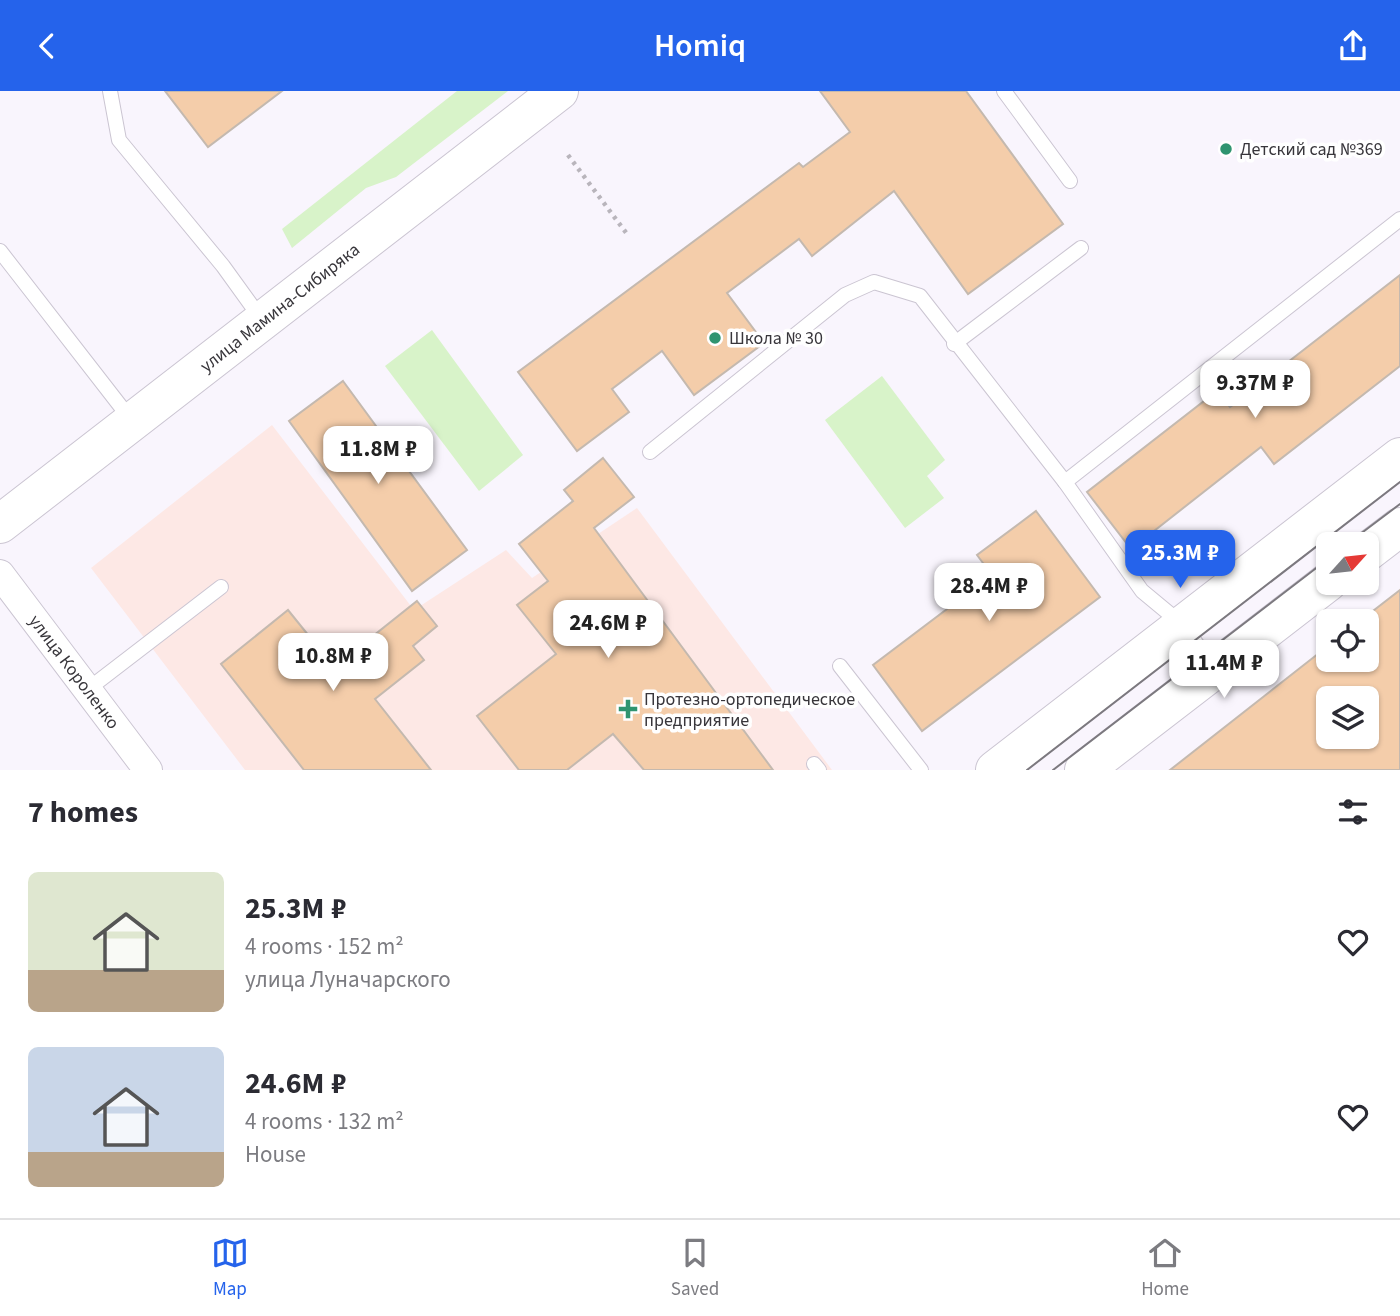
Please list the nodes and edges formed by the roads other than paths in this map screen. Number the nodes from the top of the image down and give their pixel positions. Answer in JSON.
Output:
{"nodes":[{"id":1,"x":110,"y":91,"type":"edge"},
{"id":2,"x":559,"y":91,"type":"edge"},
{"id":3,"x":1004,"y":91,"type":"edge"},
{"id":4,"x":1070,"y":181,"type":"dead end"},
{"id":5,"x":1400,"y":219,"type":"edge"},
{"id":6,"x":1081,"y":248,"type":"dead end"},
{"id":7,"x":0,"y":251,"type":"edge"},
{"id":8,"x":263,"y":321,"type":"junction"},
{"id":9,"x":954,"y":344,"type":"junction"},
{"id":10,"x":132,"y":422,"type":"junction"},
{"id":11,"x":650,"y":452,"type":"dead end"},
{"id":12,"x":1400,"y":457,"type":"edge"},
{"id":13,"x":1065,"y":482,"type":"junction"},
{"id":14,"x":3,"y":517,"type":"edge"},
{"id":15,"x":1400,"y":527,"type":"edge"},
{"id":16,"x":1379,"y":543,"type":"edge"},
{"id":17,"x":0,"y":574,"type":"edge"},
{"id":18,"x":220,"y":587,"type":"dead end"},
{"id":19,"x":1316,"y":591,"type":"edge"},
{"id":20,"x":1183,"y":625,"type":"junction"},
{"id":21,"x":840,"y":666,"type":"dead end"},
{"id":22,"x":1215,"y":669,"type":"junction"},
{"id":23,"x":88,"y":690,"type":"junction"},
{"id":24,"x":148,"y":770,"type":"edge"},
{"id":25,"x":921,"y":770,"type":"edge"},
{"id":26,"x":995,"y":770,"type":"edge"},
{"id":27,"x":1084,"y":770,"type":"edge"}],
"edges":[{"from":1,"to":8,"type":"lane"},
{"from":2,"to":8,"type":"street","name":"улица Мамина-Сибиряка"},
{"from":3,"to":4,"type":"lane"},
{"from":5,"to":13,"type":"lane"},
{"from":6,"to":9,"type":"lane"},
{"from":7,"to":10,"type":"lane"},
{"from":8,"to":10,"type":"street","name":"улица Мамина-Сибиряка"},
{"from":9,"to":11,"type":"lane"},
{"from":9,"to":13,"type":"lane"},
{"from":10,"to":14,"type":"street","name":"улица Мамина-Сибиряка"},
{"from":12,"to":20,"type":"street"},
{"from":13,"to":20,"type":"lane"},
{"from":15,"to":16,"type":"street"},
{"from":17,"to":23,"type":"street","name":"улица Короленко"},
{"from":18,"to":23,"type":"lane"},
{"from":19,"to":22,"type":"street"},
{"from":20,"to":22,"type":"lane"},
{"from":20,"to":26,"type":"street"},
{"from":21,"to":25,"type":"lane"},
{"from":22,"to":27,"type":"street"},
{"from":23,"to":24,"type":"street","name":"улица Короленко"}]}
